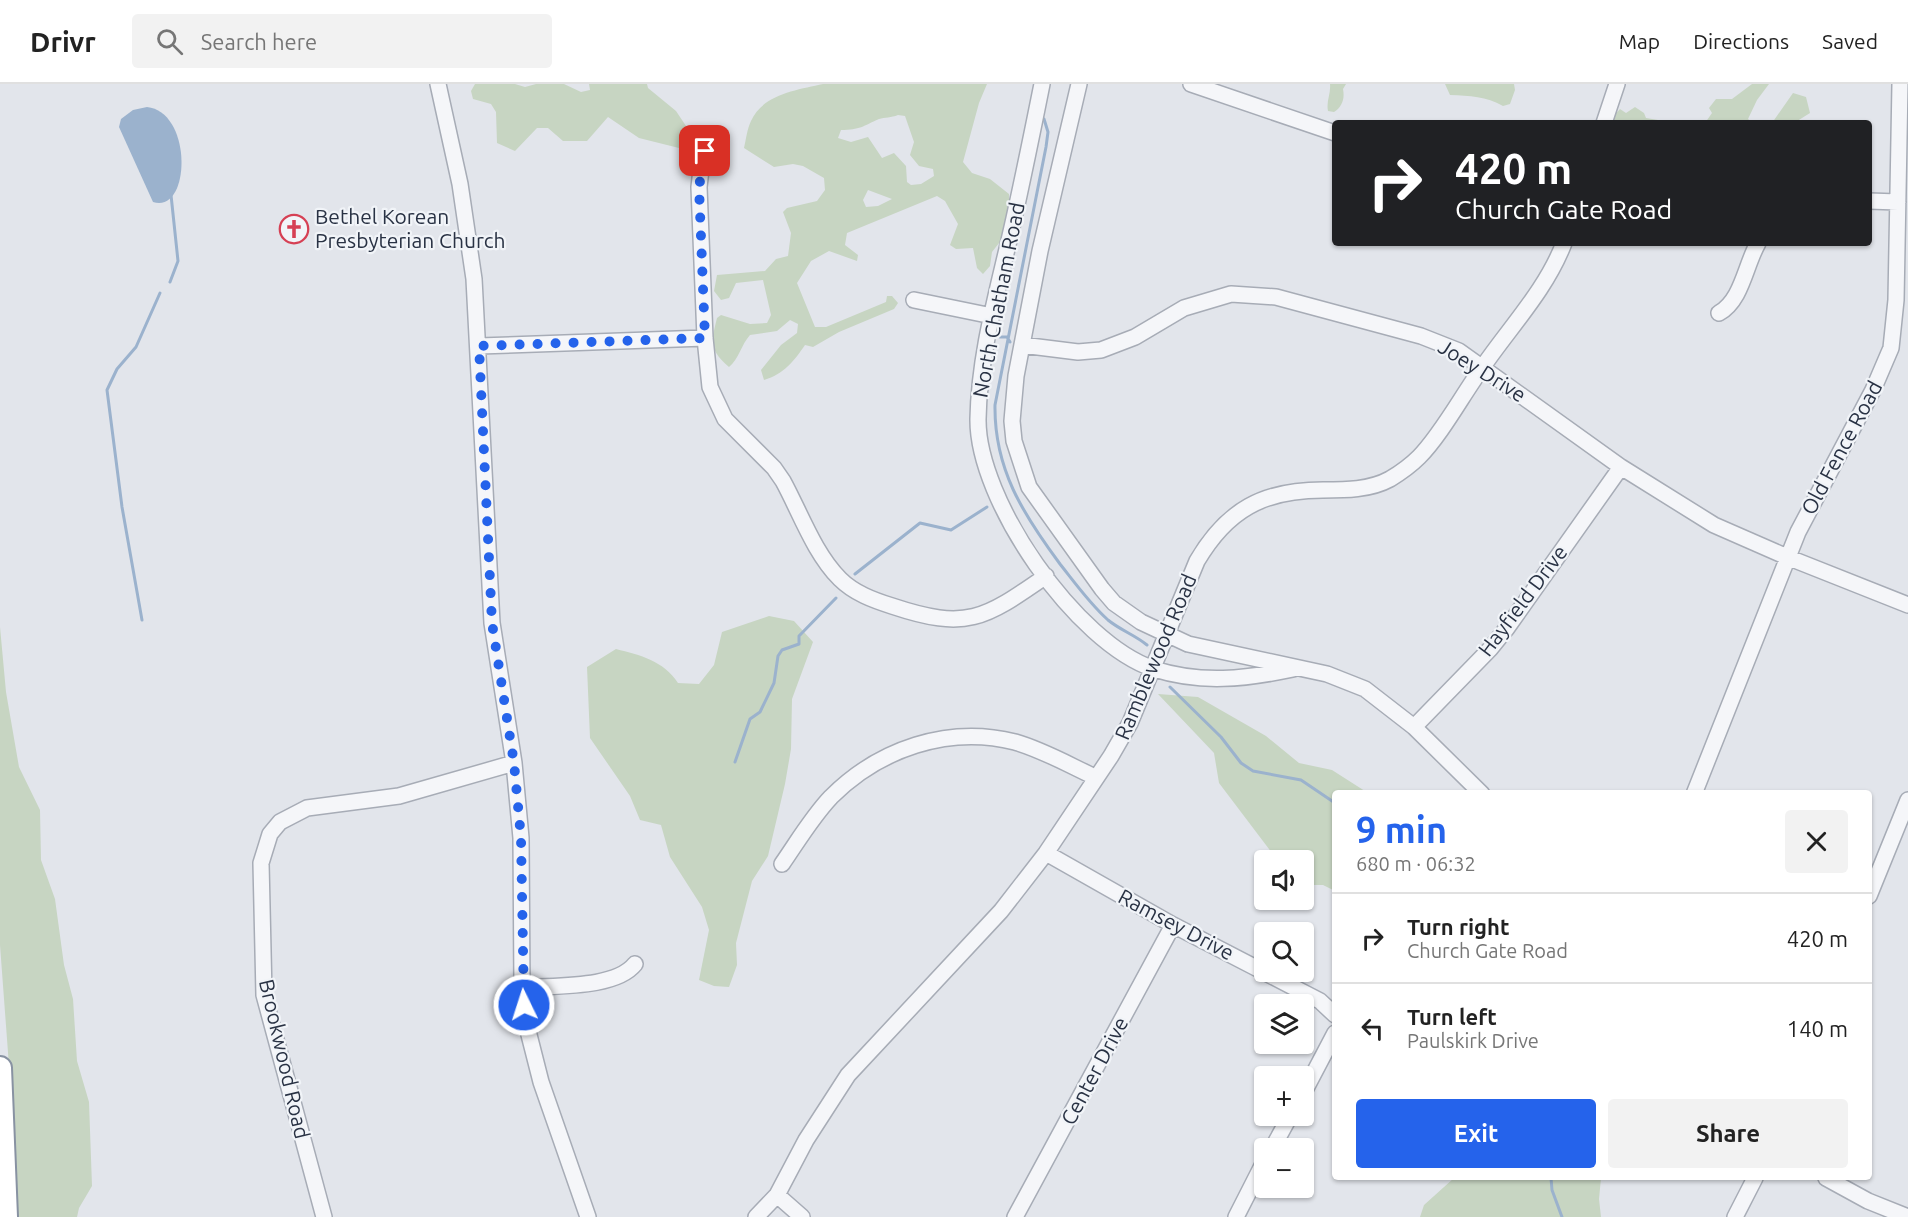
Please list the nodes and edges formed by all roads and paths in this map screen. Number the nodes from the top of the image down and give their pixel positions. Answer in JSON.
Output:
{"nodes":[{"id":1,"x":438,"y":84,"type":"edge"},
{"id":2,"x":1042,"y":84,"type":"edge"},
{"id":3,"x":1078,"y":84,"type":"edge"},
{"id":4,"x":1191,"y":84,"type":"edge"},
{"id":5,"x":1617,"y":84,"type":"edge"},
{"id":6,"x":1900,"y":84,"type":"edge"},
{"id":7,"x":1605,"y":120,"type":"edge"},
{"id":8,"x":1332,"y":132,"type":"edge"},
{"id":9,"x":708,"y":142,"type":"dead end"},
{"id":10,"x":1872,"y":201,"type":"edge"},
{"id":11,"x":1898,"y":202,"type":"junction"},
{"id":12,"x":1562,"y":246,"type":"edge"},
{"id":13,"x":1756,"y":246,"type":"edge"},
{"id":14,"x":914,"y":300,"type":"dead end"},
{"id":15,"x":1719,"y":313,"type":"dead end"},
{"id":16,"x":992,"y":316,"type":"junction"},
{"id":17,"x":705,"y":338,"type":"junction"},
{"id":18,"x":1022,"y":345,"type":"junction"},
{"id":19,"x":479,"y":346,"type":"junction"},
{"id":20,"x":1482,"y":367,"type":"junction"},
{"id":21,"x":1621,"y":467,"type":"junction"},
{"id":22,"x":1786,"y":557,"type":"junction"},
{"id":23,"x":1046,"y":576,"type":"junction"},
{"id":24,"x":1908,"y":605,"type":"edge"},
{"id":25,"x":1165,"y":635,"type":"junction"},
{"id":26,"x":1152,"y":668,"type":"junction"},
{"id":27,"x":1296,"y":669,"type":"junction"},
{"id":28,"x":1414,"y":727,"type":"junction"},
{"id":29,"x":514,"y":763,"type":"junction"},
{"id":30,"x":1095,"y":777,"type":"junction"},
{"id":31,"x":1478,"y":790,"type":"edge"},
{"id":32,"x":1696,"y":790,"type":"edge"},
{"id":33,"x":1908,"y":800,"type":"edge"},
{"id":34,"x":1046,"y":853,"type":"junction"},
{"id":35,"x":782,"y":864,"type":"dead end"},
{"id":36,"x":1872,"y":889,"type":"edge"},
{"id":37,"x":1173,"y":925,"type":"junction"},
{"id":38,"x":635,"y":964,"type":"dead end"},
{"id":39,"x":522,"y":988,"type":"junction"},
{"id":40,"x":1332,"y":1012,"type":"edge"},
{"id":41,"x":1332,"y":1039,"type":"edge"},
{"id":42,"x":0,"y":1068,"type":"edge"},
{"id":43,"x":1314,"y":1073,"type":"edge"},
{"id":44,"x":1754,"y":1180,"type":"edge"},
{"id":45,"x":1830,"y":1180,"type":"edge"},
{"id":46,"x":1254,"y":1182,"type":"edge"},
{"id":47,"x":777,"y":1195,"type":"junction"},
{"id":48,"x":6,"y":1217,"type":"edge"},
{"id":49,"x":324,"y":1217,"type":"edge"},
{"id":50,"x":588,"y":1217,"type":"edge"},
{"id":51,"x":756,"y":1217,"type":"edge"},
{"id":52,"x":802,"y":1217,"type":"edge"},
{"id":53,"x":1015,"y":1217,"type":"edge"},
{"id":54,"x":1236,"y":1217,"type":"edge"},
{"id":55,"x":1735,"y":1217,"type":"edge"},
{"id":56,"x":1908,"y":1217,"type":"edge"}],
"edges":[{"from":1,"to":19,"type":"street"},
{"from":2,"to":16,"type":"street","name":"North Chatham Road"},
{"from":3,"to":18,"type":"street","name":"North Chatham Road"},
{"from":4,"to":8,"type":"street"},
{"from":5,"to":7,"type":"street"},
{"from":6,"to":11,"type":"street","name":"Old Fence Road"},
{"from":9,"to":17,"type":"street"},
{"from":10,"to":11,"type":"street"},
{"from":11,"to":22,"type":"street","name":"Old Fence Road"},
{"from":12,"to":20,"type":"street","name":"Ramblewood Road"},
{"from":13,"to":15,"type":"street"},
{"from":14,"to":16,"type":"street"},
{"from":16,"to":23,"type":"street","name":"North Chatham Road"},
{"from":17,"to":19,"type":"street"},
{"from":17,"to":23,"type":"street"},
{"from":18,"to":20,"type":"street","name":"Joey Drive"},
{"from":18,"to":25,"type":"street","name":"North Chatham Road"},
{"from":19,"to":29,"type":"street"},
{"from":20,"to":21,"type":"street","name":"Joey Drive"},
{"from":20,"to":25,"type":"street","name":"Ramblewood Road"},
{"from":21,"to":22,"type":"street","name":"Joey Drive"},
{"from":21,"to":28,"type":"street","name":"Hayfield Drive"},
{"from":22,"to":24,"type":"street","name":"Joey Drive"},
{"from":22,"to":32,"type":"street","name":"Old Fence Road"},
{"from":23,"to":26,"type":"street","name":"North Chatham Road"},
{"from":25,"to":26,"type":"street","name":"Ramblewood Road"},
{"from":25,"to":27,"type":"street","name":"North Chatham Road"},
{"from":26,"to":27,"type":"street","name":"North Chatham Road"},
{"from":26,"to":30,"type":"street","name":"Ramblewood Road"},
{"from":27,"to":28,"type":"street","name":"North Chatham Road"},
{"from":28,"to":31,"type":"street","name":"North Chatham Road"},
{"from":29,"to":39,"type":"street"},
{"from":29,"to":49,"type":"street","name":"Brookwood Road"},
{"from":30,"to":34,"type":"street","name":"Ramblewood Road"},
{"from":30,"to":35,"type":"street"},
{"from":33,"to":36,"type":"street"},
{"from":34,"to":37,"type":"street","name":"Ramsey Drive"},
{"from":34,"to":47,"type":"street","name":"Ramblewood Road"},
{"from":37,"to":40,"type":"street","name":"Ramsey Drive"},
{"from":37,"to":53,"type":"street","name":"Center Drive"},
{"from":38,"to":39,"type":"street"},
{"from":39,"to":50,"type":"street"},
{"from":41,"to":43,"type":"street"},
{"from":42,"to":48,"type":"highway"},
{"from":44,"to":55,"type":"street"},
{"from":45,"to":56,"type":"street"},
{"from":46,"to":54,"type":"street"},
{"from":47,"to":51,"type":"street","name":"Ramblewood Road"},
{"from":47,"to":52,"type":"street"}]}
